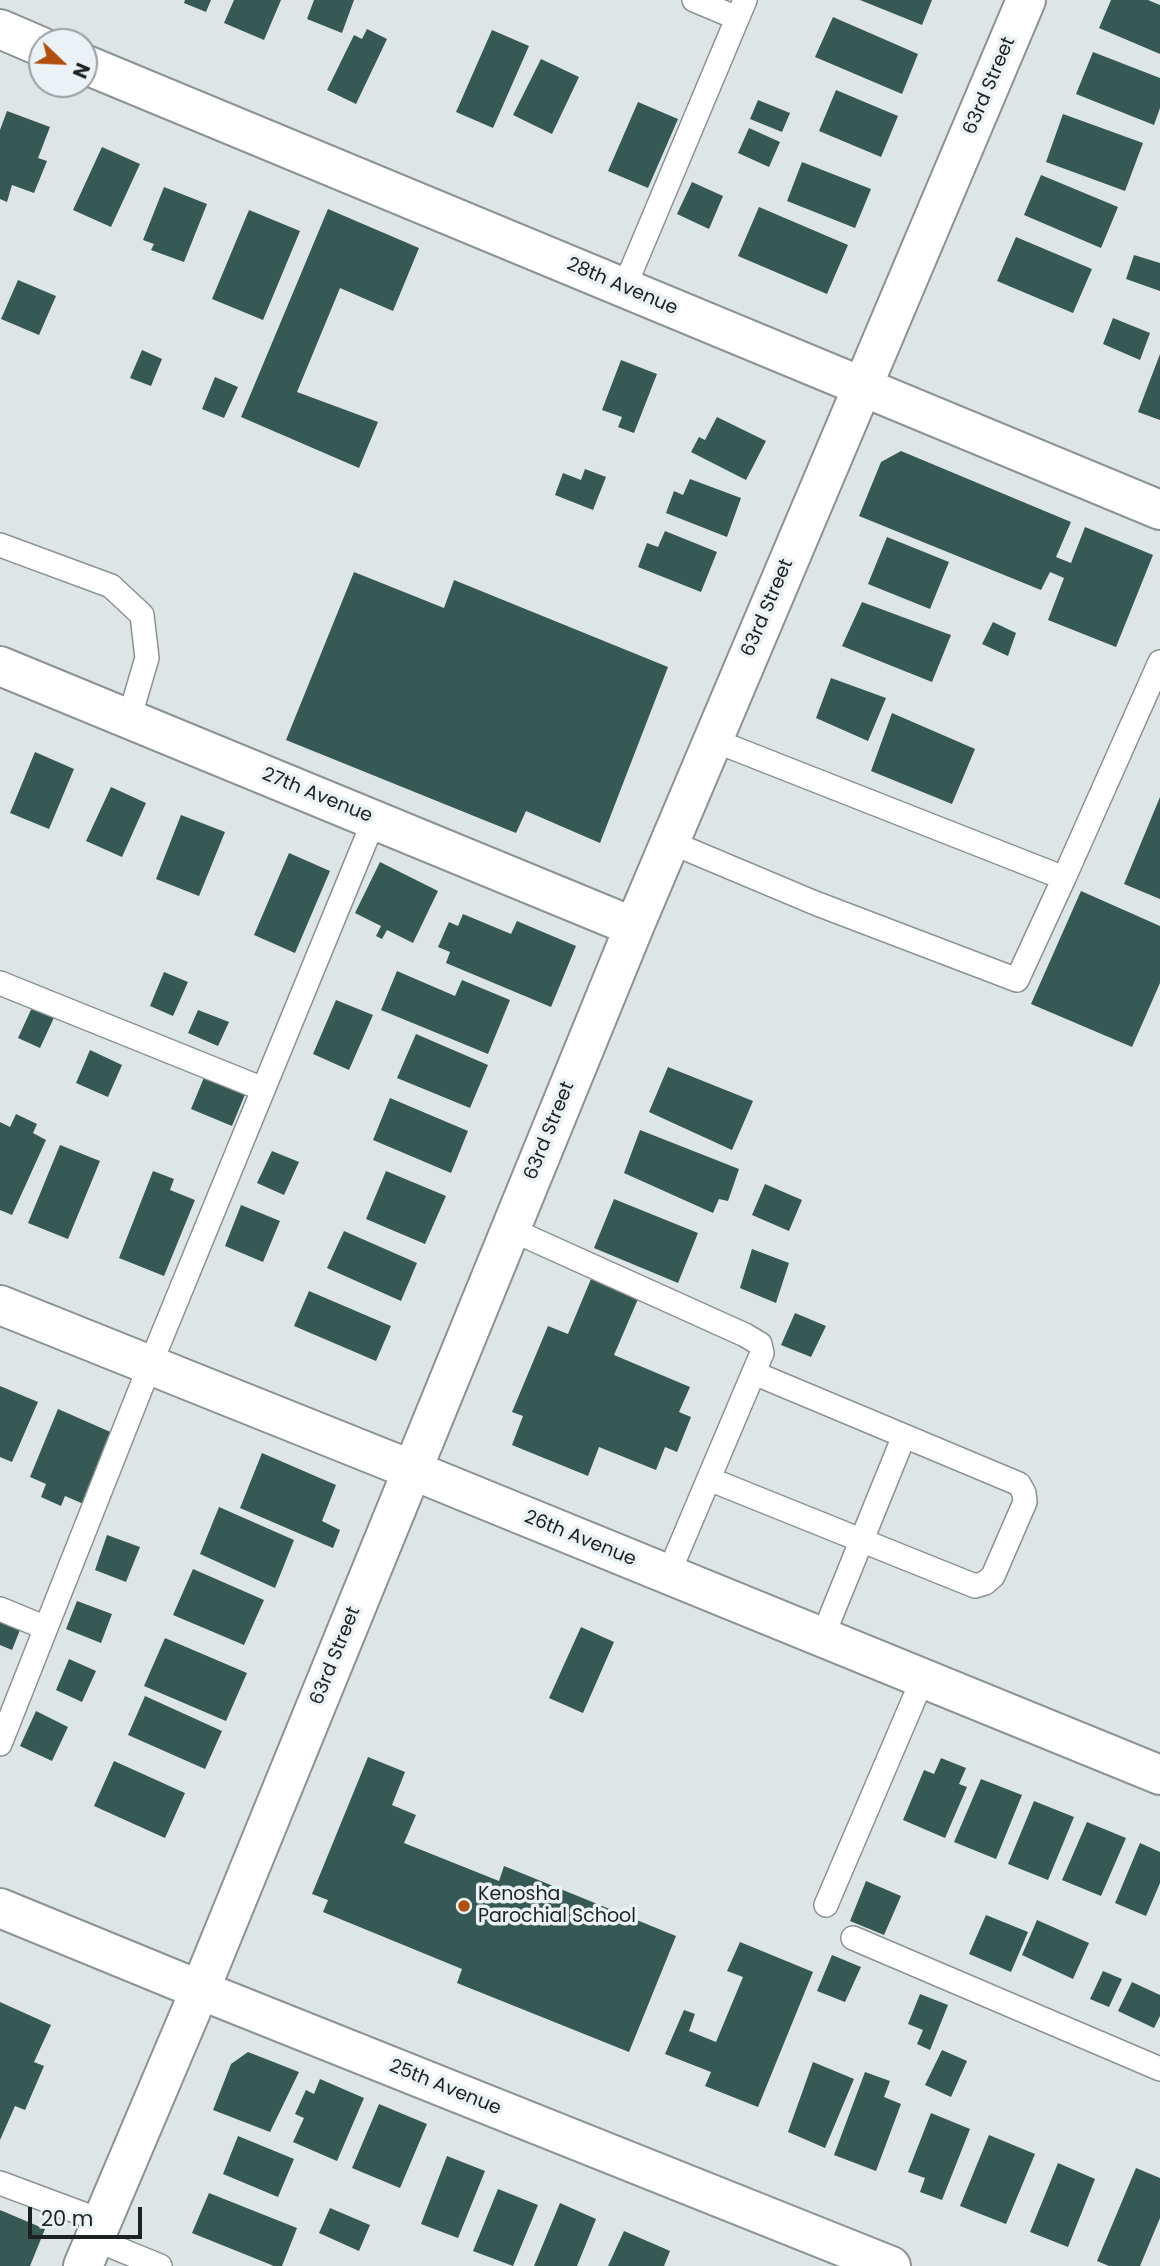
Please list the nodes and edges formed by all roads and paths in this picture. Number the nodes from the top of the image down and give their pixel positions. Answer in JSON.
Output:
{"nodes":[{"id":1,"x":694,"y":0,"type":"edge"},
{"id":2,"x":1026,"y":0,"type":"edge"},
{"id":3,"x":741,"y":9,"type":"edge"},
{"id":4,"x":0,"y":29,"type":"edge"},
{"id":5,"x":28,"y":41,"type":"edge"},
{"id":6,"x":98,"y":70,"type":"edge"},
{"id":7,"x":624,"y":288,"type":"junction"},
{"id":8,"x":862,"y":387,"type":"junction"},
{"id":9,"x":1160,"y":510,"type":"edge"},
{"id":10,"x":0,"y":545,"type":"edge"},
{"id":11,"x":1160,"y":662,"type":"edge"},
{"id":12,"x":0,"y":666,"type":"edge"},
{"id":13,"x":130,"y":719,"type":"junction"},
{"id":14,"x":713,"y":740,"type":"junction"},
{"id":15,"x":374,"y":820,"type":"junction"},
{"id":16,"x":670,"y":842,"type":"junction"},
{"id":17,"x":1064,"y":878,"type":"junction"},
{"id":18,"x":634,"y":927,"type":"junction"},
{"id":19,"x":0,"y":983,"type":"edge"},
{"id":20,"x":263,"y":1089,"type":"junction"},
{"id":21,"x":510,"y":1229,"type":"junction"},
{"id":22,"x":0,"y":1305,"type":"edge"},
{"id":23,"x":150,"y":1365,"type":"junction"},
{"id":24,"x":754,"y":1373,"type":"junction"},
{"id":25,"x":904,"y":1436,"type":"junction"},
{"id":26,"x":412,"y":1470,"type":"junction"},
{"id":27,"x":709,"y":1479,"type":"junction"},
{"id":28,"x":861,"y":1540,"type":"junction"},
{"id":29,"x":668,"y":1575,"type":"junction"},
{"id":30,"x":0,"y":1609,"type":"edge"},
{"id":31,"x":46,"y":1628,"type":"junction"},
{"id":32,"x":822,"y":1637,"type":"junction"},
{"id":33,"x":923,"y":1678,"type":"junction"},
{"id":34,"x":0,"y":1744,"type":"edge"},
{"id":35,"x":1160,"y":1775,"type":"edge"},
{"id":36,"x":825,"y":1905,"type":"dead end"},
{"id":37,"x":0,"y":1908,"type":"edge"},
{"id":38,"x":853,"y":1938,"type":"dead end"},
{"id":39,"x":200,"y":1990,"type":"junction"},
{"id":40,"x":1160,"y":2069,"type":"edge"},
{"id":41,"x":0,"y":2183,"type":"edge"},
{"id":42,"x":93,"y":2242,"type":"edge"},
{"id":43,"x":160,"y":2266,"type":"edge"},
{"id":44,"x":891,"y":2266,"type":"edge"}],
"edges":[{"from":1,"to":3,"type":"lane"},
{"from":2,"to":8,"type":"street","name":"63rd Street"},
{"from":3,"to":7,"type":"lane"},
{"from":4,"to":5,"type":"street"},
{"from":6,"to":7,"type":"street","name":"28th Avenue"},
{"from":7,"to":8,"type":"street","name":"28th Avenue"},
{"from":8,"to":9,"type":"street","name":"28th Avenue"},
{"from":8,"to":14,"type":"street","name":"63rd Street"},
{"from":10,"to":13,"type":"lane"},
{"from":11,"to":17,"type":"lane"},
{"from":12,"to":13,"type":"street","name":"27th Avenue"},
{"from":13,"to":15,"type":"street","name":"27th Avenue"},
{"from":14,"to":16,"type":"street","name":"63rd Street"},
{"from":14,"to":17,"type":"lane"},
{"from":15,"to":18,"type":"street","name":"27th Avenue"},
{"from":15,"to":20,"type":"lane"},
{"from":16,"to":17,"type":"lane"},
{"from":16,"to":18,"type":"street","name":"63rd Street"},
{"from":18,"to":21,"type":"street","name":"63rd Street"},
{"from":19,"to":20,"type":"lane"},
{"from":20,"to":23,"type":"lane"},
{"from":21,"to":24,"type":"lane"},
{"from":21,"to":26,"type":"street","name":"63rd Street"},
{"from":22,"to":23,"type":"street","name":"26th Avenue"},
{"from":23,"to":26,"type":"street","name":"26th Avenue"},
{"from":23,"to":31,"type":"lane"},
{"from":24,"to":25,"type":"lane"},
{"from":24,"to":27,"type":"lane"},
{"from":25,"to":28,"type":"lane"},
{"from":25,"to":28,"type":"lane"},
{"from":26,"to":29,"type":"street","name":"26th Avenue"},
{"from":26,"to":39,"type":"street","name":"63rd Street"},
{"from":27,"to":28,"type":"lane"},
{"from":27,"to":29,"type":"lane"},
{"from":28,"to":32,"type":"lane"},
{"from":29,"to":32,"type":"street","name":"26th Avenue"},
{"from":30,"to":31,"type":"lane"},
{"from":31,"to":34,"type":"lane"},
{"from":32,"to":33,"type":"street","name":"26th Avenue"},
{"from":33,"to":35,"type":"street","name":"26th Avenue"},
{"from":33,"to":36,"type":"lane"},
{"from":37,"to":39,"type":"street","name":"25th Avenue"},
{"from":38,"to":40,"type":"lane"},
{"from":39,"to":42,"type":"street","name":"63rd Street"},
{"from":39,"to":44,"type":"street","name":"25th Avenue"},
{"from":41,"to":42,"type":"lane"},
{"from":42,"to":43,"type":"lane"}]}
